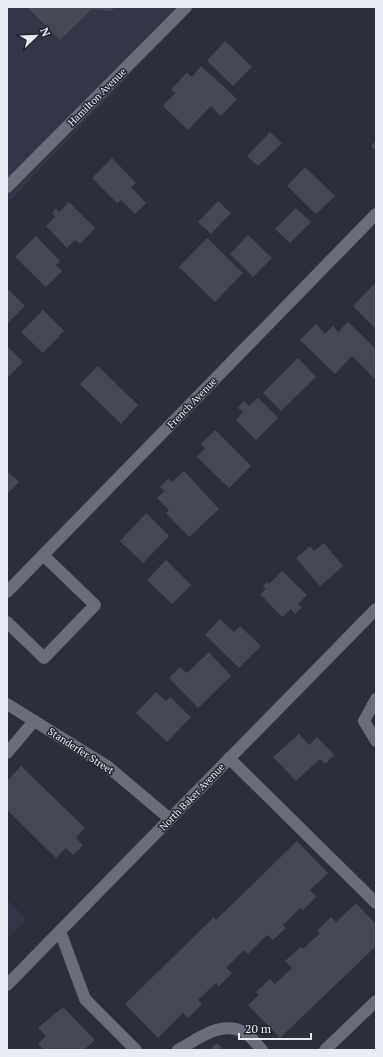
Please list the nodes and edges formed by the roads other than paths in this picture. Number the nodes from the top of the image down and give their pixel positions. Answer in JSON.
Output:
{"nodes":[{"id":1,"x":186,"y":7,"type":"edge"},
{"id":2,"x":7,"y":187,"type":"edge"},
{"id":3,"x":376,"y":214,"type":"edge"},
{"id":4,"x":43,"y":555,"type":"junction"},
{"id":5,"x":7,"y":592,"type":"edge"},
{"id":6,"x":376,"y":609,"type":"edge"},
{"id":7,"x":7,"y":622,"type":"edge"},
{"id":8,"x":376,"y":699,"type":"edge"},
{"id":9,"x":7,"y":704,"type":"edge"},
{"id":10,"x":34,"y":721,"type":"junction"},
{"id":11,"x":376,"y":741,"type":"edge"},
{"id":12,"x":7,"y":753,"type":"edge"},
{"id":13,"x":229,"y":758,"type":"junction"},
{"id":14,"x":170,"y":819,"type":"junction"},
{"id":15,"x":376,"y":903,"type":"edge"},
{"id":16,"x":60,"y":931,"type":"junction"},
{"id":17,"x":7,"y":985,"type":"edge"},
{"id":18,"x":376,"y":1001,"type":"edge"},
{"id":19,"x":136,"y":1050,"type":"edge"},
{"id":20,"x":178,"y":1050,"type":"edge"},
{"id":21,"x":262,"y":1050,"type":"edge"},
{"id":22,"x":325,"y":1050,"type":"edge"}],
"edges":[{"from":1,"to":2,"type":"street","name":"Hamilton Avenue"},
{"from":3,"to":4,"type":"street","name":"French Avenue"},
{"from":4,"to":5,"type":"street","name":"French Avenue"},
{"from":4,"to":7,"type":"street"},
{"from":6,"to":13,"type":"street","name":"North Baker Avenue"},
{"from":8,"to":11,"type":"street"},
{"from":9,"to":10,"type":"street","name":"Standerfer Street"},
{"from":10,"to":12,"type":"street"},
{"from":10,"to":14,"type":"street","name":"Standerfer Street"},
{"from":13,"to":14,"type":"street","name":"North Baker Avenue"},
{"from":13,"to":15,"type":"street"},
{"from":14,"to":16,"type":"street","name":"North Baker Avenue"},
{"from":16,"to":17,"type":"street","name":"North Baker Avenue"},
{"from":16,"to":19,"type":"street"},
{"from":18,"to":22,"type":"street"},
{"from":20,"to":21,"type":"street"}]}
